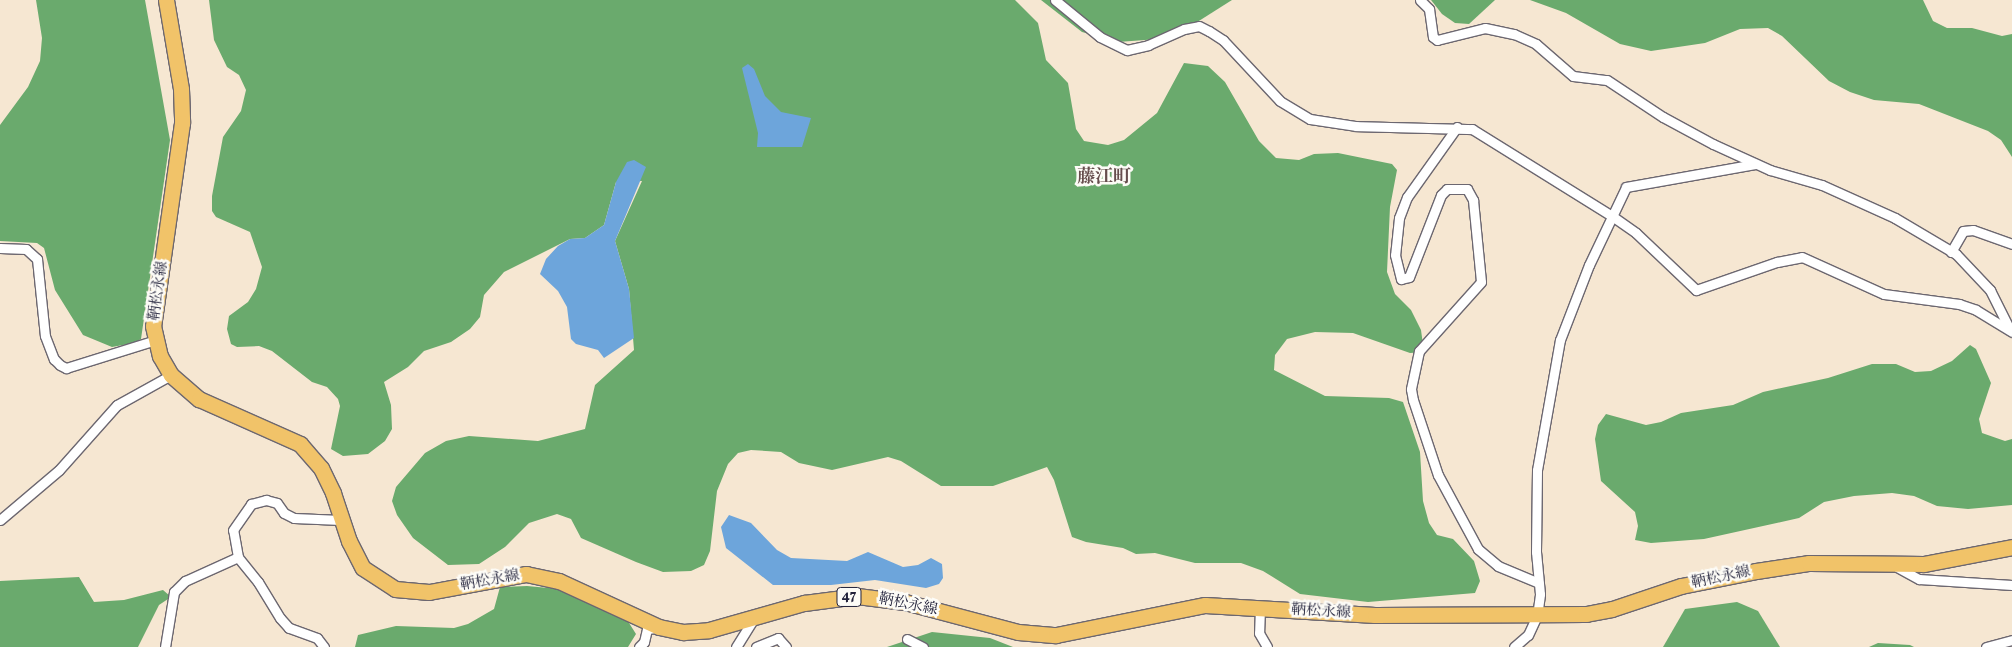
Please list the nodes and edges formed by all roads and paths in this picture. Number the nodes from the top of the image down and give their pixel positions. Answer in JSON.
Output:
{"nodes":[{"id":1,"x":166,"y":0,"type":"edge"},
{"id":2,"x":1055,"y":0,"type":"edge"},
{"id":3,"x":1420,"y":0,"type":"edge"},
{"id":4,"x":1457,"y":127,"type":"junction"},
{"id":5,"x":1755,"y":164,"type":"junction"},
{"id":6,"x":1612,"y":216,"type":"junction"},
{"id":7,"x":2012,"y":244,"type":"edge"},
{"id":8,"x":0,"y":248,"type":"edge"},
{"id":9,"x":1951,"y":252,"type":"junction"},
{"id":10,"x":2011,"y":331,"type":"edge"},
{"id":11,"x":156,"y":340,"type":"junction"},
{"id":12,"x":171,"y":375,"type":"junction"},
{"id":13,"x":0,"y":520,"type":"edge"},
{"id":14,"x":341,"y":520,"type":"junction"},
{"id":15,"x":2012,"y":547,"type":"edge"},
{"id":16,"x":238,"y":557,"type":"junction"},
{"id":17,"x":1892,"y":564,"type":"junction"},
{"id":18,"x":1539,"y":583,"type":"junction"},
{"id":19,"x":2012,"y":585,"type":"edge"},
{"id":20,"x":1260,"y":607,"type":"junction"},
{"id":21,"x":1537,"y":616,"type":"junction"},
{"id":22,"x":754,"y":618,"type":"junction"},
{"id":23,"x":659,"y":627,"type":"junction"},
{"id":24,"x":907,"y":639,"type":"dead end"},
{"id":25,"x":2012,"y":640,"type":"edge"},
{"id":26,"x":165,"y":647,"type":"edge"},
{"id":27,"x":324,"y":647,"type":"edge"},
{"id":28,"x":639,"y":647,"type":"edge"},
{"id":29,"x":736,"y":647,"type":"edge"},
{"id":30,"x":756,"y":647,"type":"edge"},
{"id":31,"x":786,"y":647,"type":"edge"},
{"id":32,"x":923,"y":647,"type":"edge"},
{"id":33,"x":1267,"y":647,"type":"edge"},
{"id":34,"x":1514,"y":647,"type":"edge"},
{"id":35,"x":1986,"y":647,"type":"edge"}],
"edges":[{"from":1,"to":11,"type":"main road","name":"鞆松永線","number":"47"},
{"from":2,"to":4,"type":"street"},
{"from":3,"to":5,"type":"street"},
{"from":4,"to":6,"type":"street"},
{"from":4,"to":18,"type":"street"},
{"from":5,"to":6,"type":"street"},
{"from":5,"to":9,"type":"street"},
{"from":6,"to":10,"type":"street"},
{"from":6,"to":18,"type":"street"},
{"from":7,"to":9,"type":"street"},
{"from":8,"to":11,"type":"street"},
{"from":9,"to":10,"type":"street"},
{"from":11,"to":12,"type":"main road","name":"鞆松永線","number":"47"},
{"from":12,"to":13,"type":"street"},
{"from":12,"to":14,"type":"main road","name":"鞆松永線","number":"47"},
{"from":14,"to":16,"type":"street"},
{"from":14,"to":23,"type":"main road","name":"鞆松永線","number":"47"},
{"from":15,"to":17,"type":"main road","name":"鞆松永線","number":"47"},
{"from":16,"to":26,"type":"street"},
{"from":16,"to":27,"type":"street"},
{"from":17,"to":19,"type":"street"},
{"from":17,"to":21,"type":"main road","name":"鞆松永線","number":"47"},
{"from":18,"to":21,"type":"street"},
{"from":20,"to":21,"type":"main road","name":"鞆松永線","number":"47"},
{"from":20,"to":22,"type":"main road","name":"鞆松永線","number":"47"},
{"from":20,"to":33,"type":"street"},
{"from":21,"to":34,"type":"street"},
{"from":22,"to":23,"type":"main road","name":"鞆松永線","number":"47"},
{"from":22,"to":29,"type":"street"},
{"from":23,"to":28,"type":"street"},
{"from":24,"to":32,"type":"street"},
{"from":25,"to":35,"type":"street"},
{"from":30,"to":31,"type":"street"}]}
